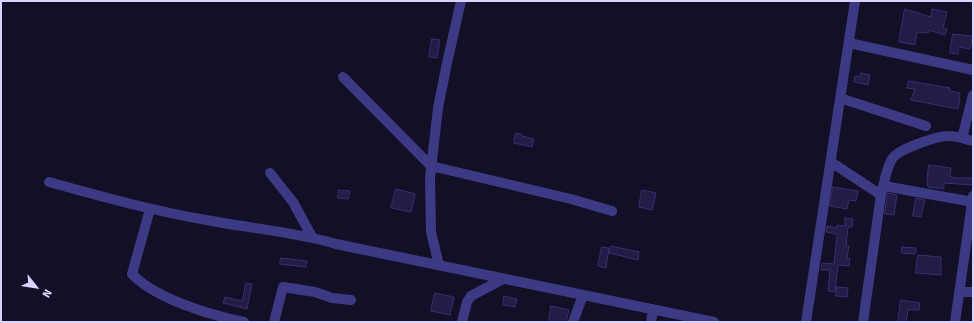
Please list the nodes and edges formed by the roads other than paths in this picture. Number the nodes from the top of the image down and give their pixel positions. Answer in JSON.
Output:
{"nodes":[{"id":1,"x":461,"y":1,"type":"edge"},
{"id":2,"x":855,"y":1,"type":"edge"},
{"id":3,"x":849,"y":43,"type":"junction"},
{"id":4,"x":973,"y":70,"type":"edge"},
{"id":5,"x":343,"y":77,"type":"dead end"},
{"id":6,"x":973,"y":95,"type":"edge"},
{"id":7,"x":840,"y":98,"type":"junction"},
{"id":8,"x":926,"y":126,"type":"dead end"},
{"id":9,"x":962,"y":138,"type":"junction"},
{"id":10,"x":973,"y":141,"type":"edge"},
{"id":11,"x":830,"y":162,"type":"junction"},
{"id":12,"x":431,"y":166,"type":"junction"},
{"id":13,"x":270,"y":173,"type":"dead end"},
{"id":14,"x":49,"y":182,"type":"dead end"},
{"id":15,"x":883,"y":190,"type":"junction"},
{"id":16,"x":972,"y":200,"type":"edge"},
{"id":17,"x":150,"y":209,"type":"junction"},
{"id":18,"x":612,"y":211,"type":"dead end"},
{"id":19,"x":312,"y":237,"type":"junction"},
{"id":20,"x":439,"y":265,"type":"junction"},
{"id":21,"x":503,"y":279,"type":"junction"},
{"id":22,"x":959,"y":292,"type":"junction"},
{"id":23,"x":973,"y":292,"type":"edge"},
{"id":24,"x":583,"y":296,"type":"junction"},
{"id":25,"x":352,"y":300,"type":"dead end"},
{"id":26,"x":653,"y":310,"type":"junction"},
{"id":27,"x":244,"y":322,"type":"edge"},
{"id":28,"x":274,"y":322,"type":"edge"},
{"id":29,"x":462,"y":322,"type":"edge"},
{"id":30,"x":573,"y":322,"type":"edge"},
{"id":31,"x":650,"y":322,"type":"edge"},
{"id":32,"x":714,"y":322,"type":"edge"},
{"id":33,"x":806,"y":322,"type":"edge"},
{"id":34,"x":863,"y":322,"type":"edge"},
{"id":35,"x":955,"y":322,"type":"edge"}],
"edges":[{"from":1,"to":12,"type":"street"},
{"from":2,"to":3,"type":"street"},
{"from":3,"to":4,"type":"street"},
{"from":3,"to":7,"type":"street"},
{"from":5,"to":12,"type":"street"},
{"from":6,"to":9,"type":"street"},
{"from":7,"to":8,"type":"street"},
{"from":7,"to":11,"type":"street"},
{"from":9,"to":10,"type":"street"},
{"from":9,"to":15,"type":"street"},
{"from":11,"to":15,"type":"street"},
{"from":11,"to":33,"type":"street"},
{"from":12,"to":18,"type":"street"},
{"from":12,"to":20,"type":"street"},
{"from":13,"to":19,"type":"street"},
{"from":14,"to":17,"type":"street"},
{"from":15,"to":16,"type":"street"},
{"from":15,"to":34,"type":"street"},
{"from":16,"to":22,"type":"street"},
{"from":17,"to":19,"type":"street"},
{"from":17,"to":27,"type":"street"},
{"from":19,"to":20,"type":"street"},
{"from":20,"to":21,"type":"street"},
{"from":21,"to":24,"type":"street"},
{"from":21,"to":29,"type":"street"},
{"from":22,"to":23,"type":"street"},
{"from":22,"to":35,"type":"street"},
{"from":24,"to":26,"type":"street"},
{"from":24,"to":30,"type":"street"},
{"from":25,"to":28,"type":"street"},
{"from":26,"to":31,"type":"street"},
{"from":26,"to":32,"type":"street"}]}
